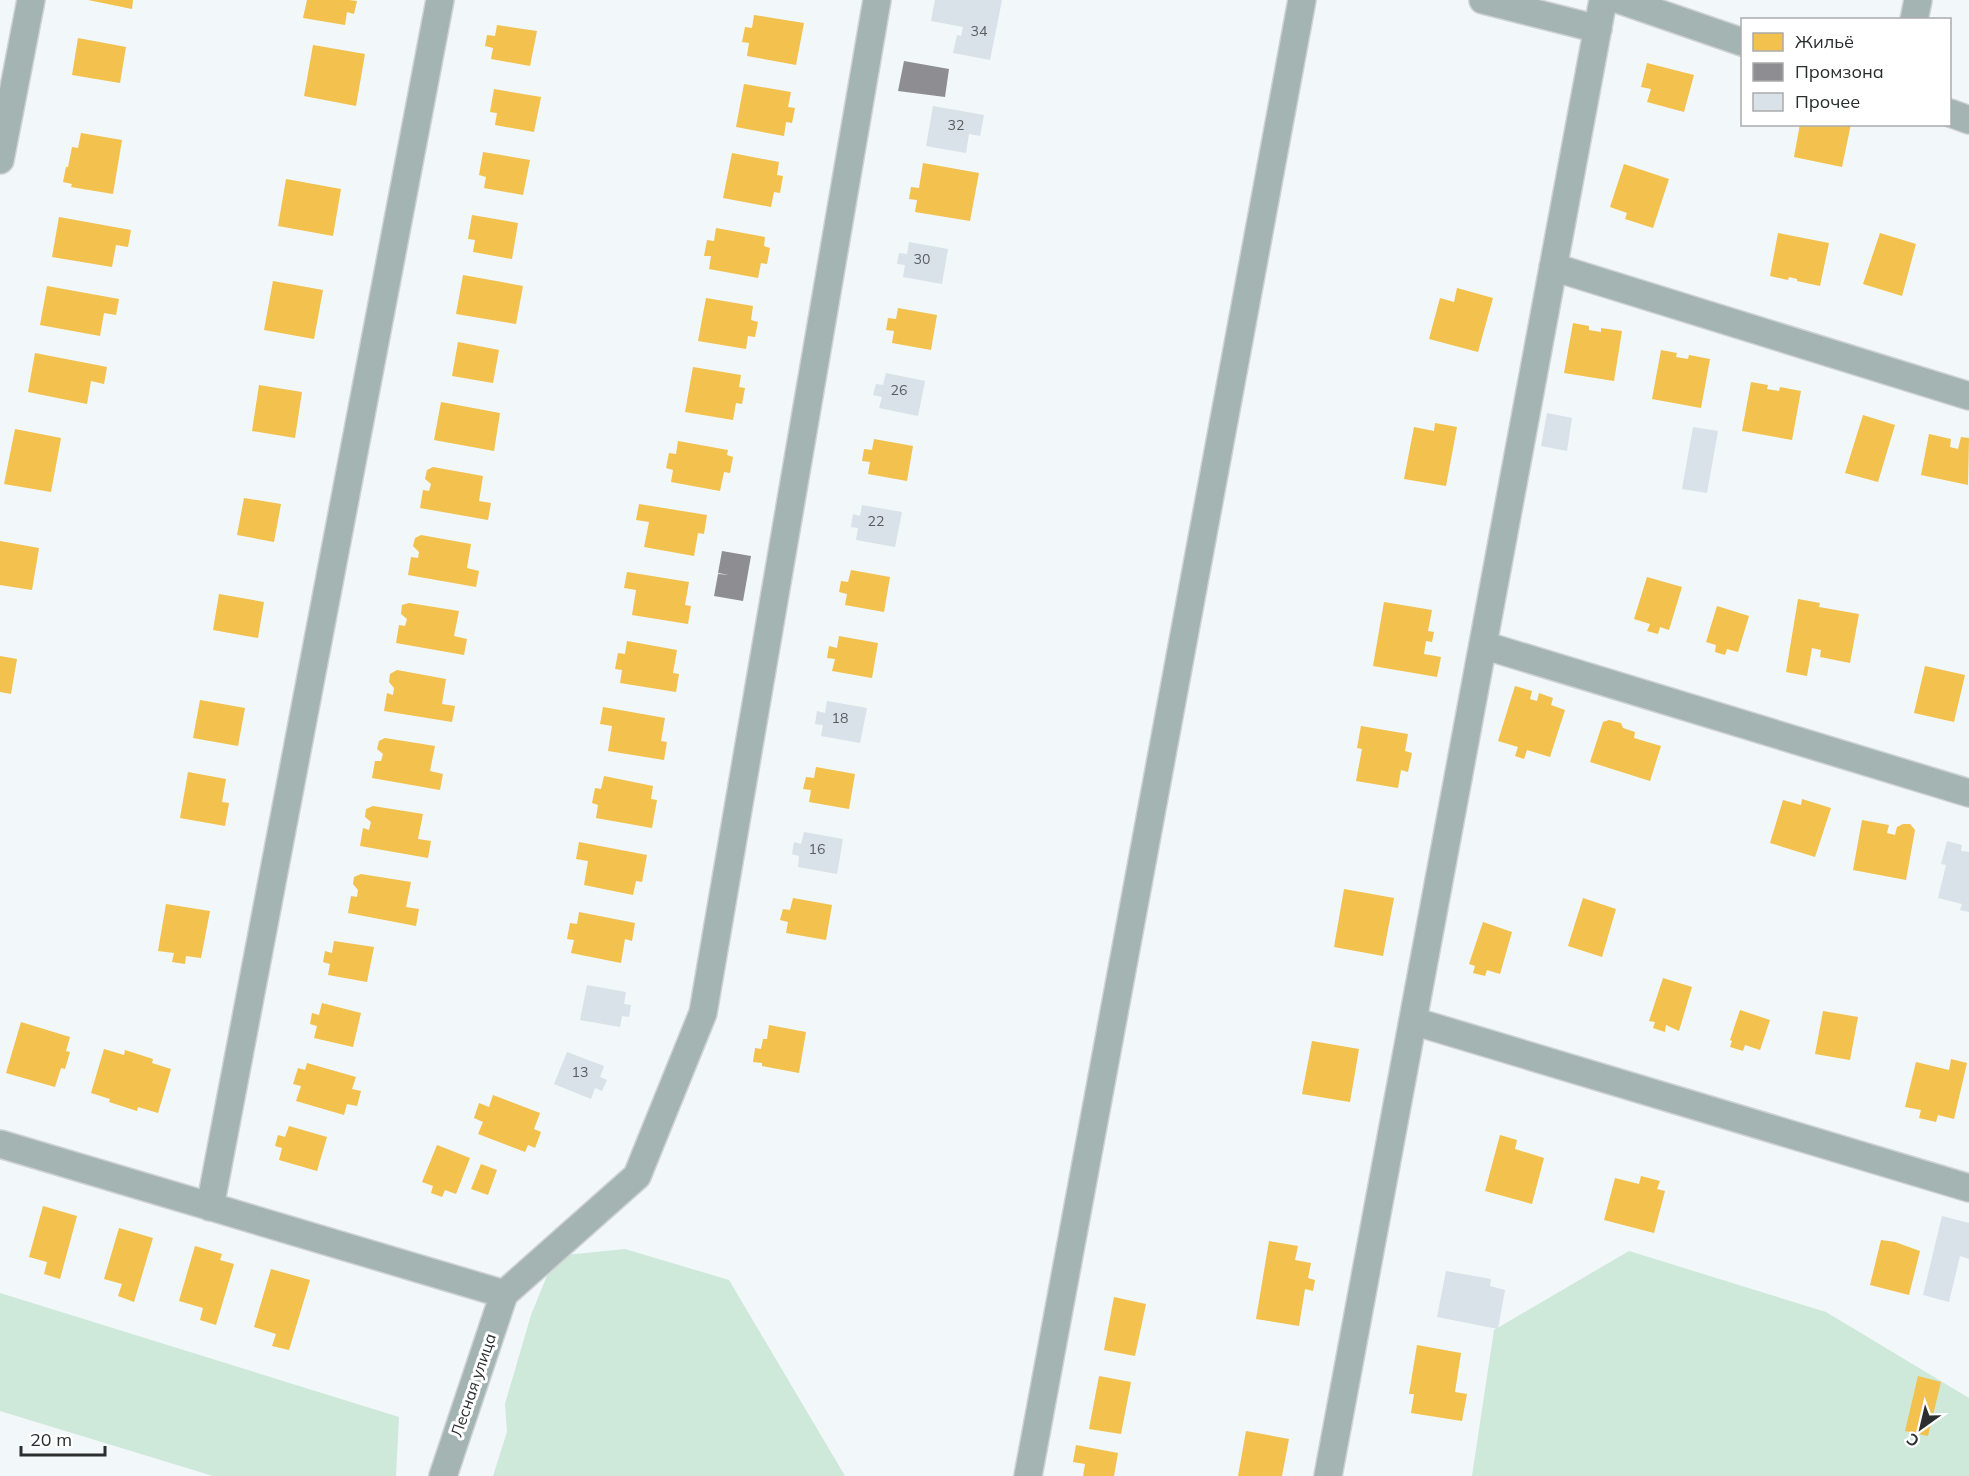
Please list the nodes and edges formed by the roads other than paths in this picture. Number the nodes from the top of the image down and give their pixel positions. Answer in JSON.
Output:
{"nodes":[{"id":1,"x":31,"y":0,"type":"edge"},
{"id":2,"x":441,"y":0,"type":"edge"},
{"id":3,"x":877,"y":0,"type":"edge"},
{"id":4,"x":1302,"y":0,"type":"edge"},
{"id":5,"x":1483,"y":0,"type":"edge"},
{"id":6,"x":1603,"y":0,"type":"edge"},
{"id":7,"x":1620,"y":0,"type":"edge"},
{"id":8,"x":1918,"y":0,"type":"edge"},
{"id":9,"x":1914,"y":18,"type":"edge"},
{"id":10,"x":1598,"y":30,"type":"junction"},
{"id":11,"x":1741,"y":41,"type":"edge"},
{"id":12,"x":1951,"y":113,"type":"edge"},
{"id":13,"x":1969,"y":120,"type":"edge"},
{"id":14,"x":0,"y":160,"type":"edge"},
{"id":15,"x":1553,"y":267,"type":"junction"},
{"id":16,"x":1969,"y":396,"type":"edge"},
{"id":17,"x":1483,"y":645,"type":"junction"},
{"id":18,"x":1969,"y":793,"type":"edge"},
{"id":19,"x":1413,"y":1021,"type":"junction"},
{"id":20,"x":0,"y":1144,"type":"edge"},
{"id":21,"x":1969,"y":1188,"type":"edge"},
{"id":22,"x":210,"y":1207,"type":"junction"},
{"id":23,"x":504,"y":1294,"type":"junction"},
{"id":24,"x":443,"y":1476,"type":"edge"},
{"id":25,"x":1028,"y":1476,"type":"edge"},
{"id":26,"x":1328,"y":1476,"type":"edge"}],
"edges":[{"from":1,"to":14,"type":"street"},
{"from":2,"to":22,"type":"street"},
{"from":3,"to":23,"type":"street"},
{"from":4,"to":25,"type":"street"},
{"from":5,"to":10,"type":"street"},
{"from":6,"to":10,"type":"street"},
{"from":7,"to":11,"type":"street"},
{"from":8,"to":9,"type":"street"},
{"from":10,"to":15,"type":"street"},
{"from":12,"to":13,"type":"street"},
{"from":15,"to":16,"type":"street"},
{"from":15,"to":17,"type":"street"},
{"from":17,"to":18,"type":"street"},
{"from":17,"to":19,"type":"street"},
{"from":19,"to":21,"type":"street"},
{"from":19,"to":26,"type":"street"},
{"from":20,"to":22,"type":"street"},
{"from":22,"to":23,"type":"street"},
{"from":23,"to":24,"type":"street","name":"Лесная улица"}]}
